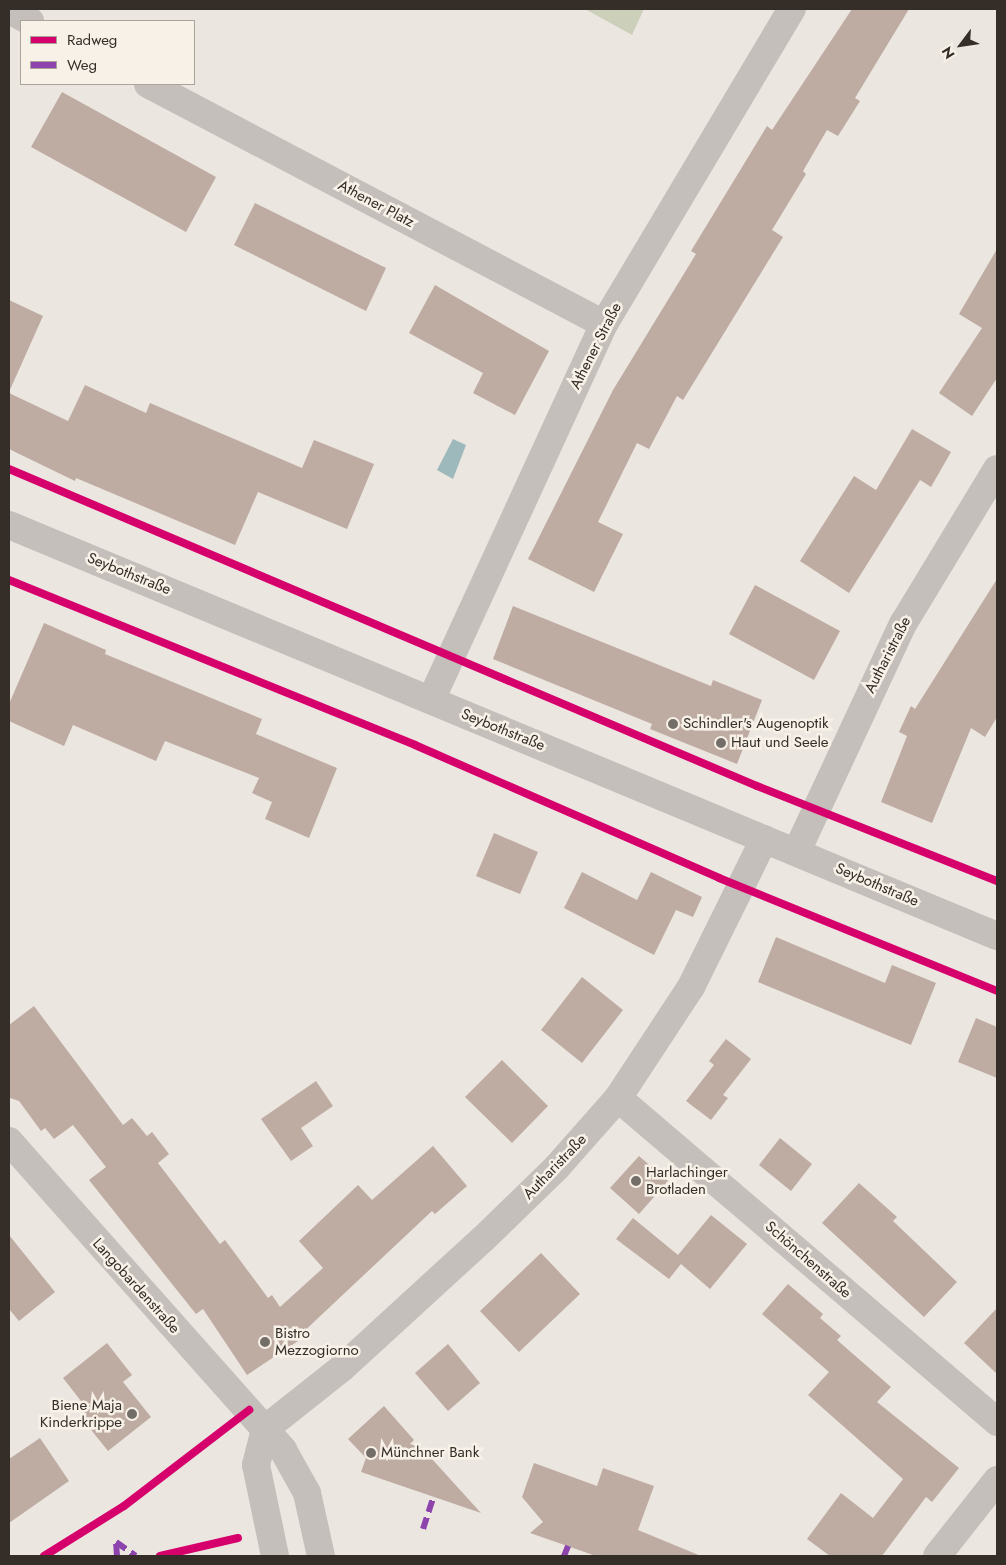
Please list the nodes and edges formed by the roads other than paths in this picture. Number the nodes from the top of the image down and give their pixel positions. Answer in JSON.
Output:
{"nodes":[{"id":1,"x":792,"y":9,"type":"edge"},
{"id":2,"x":9,"y":10,"type":"edge"},
{"id":3,"x":28,"y":20,"type":"edge"},
{"id":4,"x":150,"y":85,"type":"edge"},
{"id":5,"x":604,"y":324,"type":"junction"},
{"id":6,"x":997,"y":469,"type":"edge"},
{"id":7,"x":9,"y":525,"type":"edge"},
{"id":8,"x":431,"y":700,"type":"junction"},
{"id":9,"x":764,"y":839,"type":"junction"},
{"id":10,"x":796,"y":851,"type":"junction"},
{"id":11,"x":997,"y":936,"type":"edge"},
{"id":12,"x":618,"y":1098,"type":"junction"},
{"id":13,"x":9,"y":1141,"type":"edge"},
{"id":14,"x":997,"y":1422,"type":"edge"},
{"id":15,"x":265,"y":1428,"type":"junction"},
{"id":16,"x":997,"y":1480,"type":"edge"},
{"id":17,"x":275,"y":1556,"type":"edge"},
{"id":18,"x":321,"y":1556,"type":"edge"},
{"id":19,"x":937,"y":1556,"type":"edge"}],
"edges":[{"from":1,"to":5,"type":"street","name":"Athener Straße"},
{"from":2,"to":3,"type":"street"},
{"from":4,"to":5,"type":"street","name":"Athener Platz"},
{"from":5,"to":8,"type":"street","name":"Athener Straße"},
{"from":6,"to":10,"type":"street","name":"Autharistraße"},
{"from":7,"to":8,"type":"street","name":"Seybothstraße"},
{"from":8,"to":9,"type":"street","name":"Seybothstraße"},
{"from":9,"to":10,"type":"street","name":"Seybothstraße"},
{"from":9,"to":12,"type":"street","name":"Autharistraße"},
{"from":10,"to":11,"type":"street","name":"Seybothstraße"},
{"from":12,"to":14,"type":"street","name":"Schönchenstraße"},
{"from":12,"to":15,"type":"street","name":"Autharistraße"},
{"from":13,"to":15,"type":"street","name":"Langobardenstraße"},
{"from":15,"to":17,"type":"street"},
{"from":15,"to":18,"type":"street","name":"Langobardenstraße"},
{"from":16,"to":19,"type":"street"}]}
